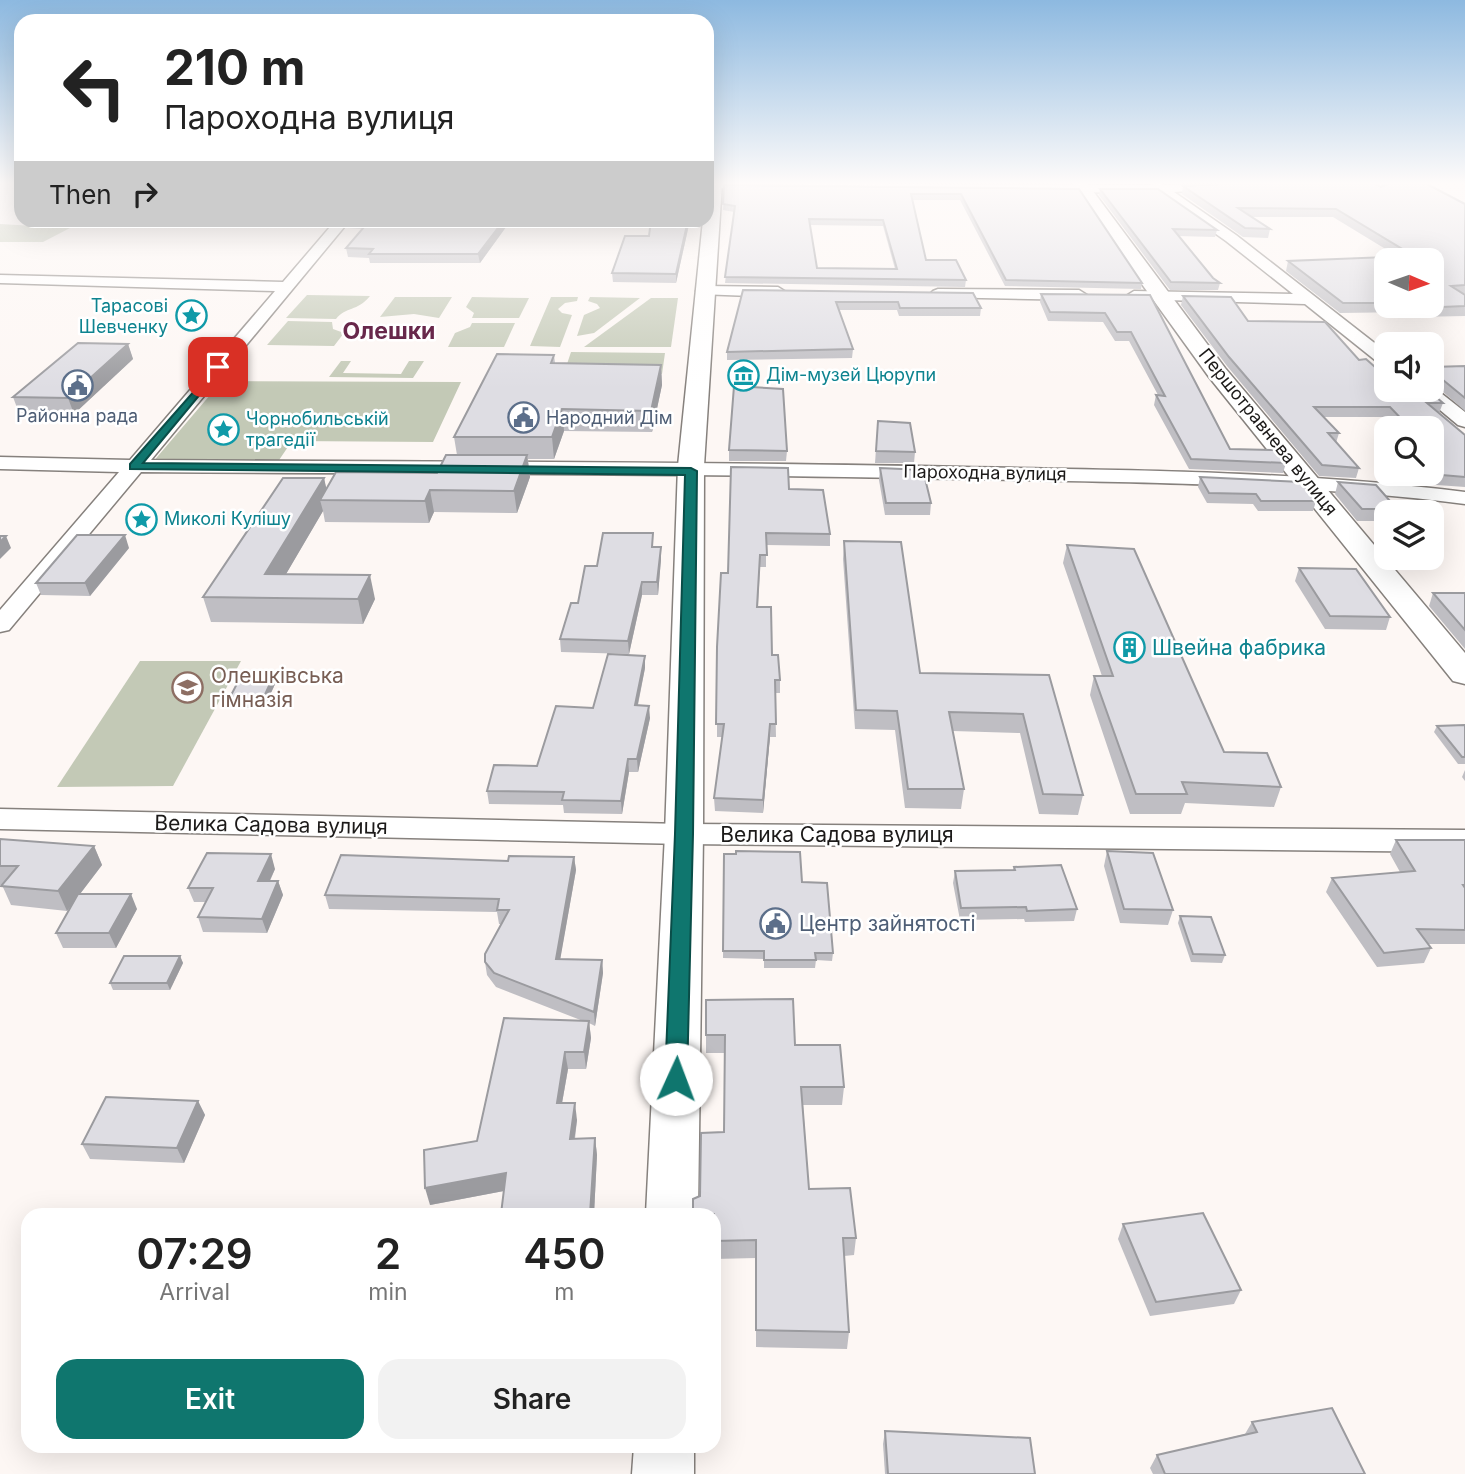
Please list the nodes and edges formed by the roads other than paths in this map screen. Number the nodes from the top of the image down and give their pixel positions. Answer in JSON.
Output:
{"nodes":[{"id":1,"x":316,"y":252,"type":"edge"},
{"id":2,"x":707,"y":252,"type":"edge"},
{"id":3,"x":1129,"y":252,"type":"edge"},
{"id":4,"x":1244,"y":252,"type":"edge"},
{"id":5,"x":0,"y":279,"type":"edge"},
{"id":6,"x":285,"y":287,"type":"junction"},
{"id":7,"x":704,"y":291,"type":"junction"},
{"id":8,"x":788,"y":292,"type":"edge"},
{"id":9,"x":928,"y":294,"type":"edge"},
{"id":10,"x":1091,"y":295,"type":"edge"},
{"id":11,"x":1119,"y":296,"type":"edge"},
{"id":12,"x":1160,"y":296,"type":"junction"},
{"id":13,"x":1306,"y":299,"type":"junction"},
{"id":14,"x":1374,"y":351,"type":"edge"},
{"id":15,"x":1440,"y":402,"type":"edge"},
{"id":16,"x":1465,"y":421,"type":"edge"},
{"id":17,"x":0,"y":463,"type":"edge"},
{"id":18,"x":134,"y":467,"type":"junction"},
{"id":19,"x":691,"y":471,"type":"junction"},
{"id":20,"x":1307,"y":482,"type":"junction"},
{"id":21,"x":1465,"y":498,"type":"edge"},
{"id":22,"x":0,"y":625,"type":"edge"},
{"id":23,"x":1465,"y":674,"type":"edge"},
{"id":24,"x":0,"y":819,"type":"edge"},
{"id":25,"x":684,"y":834,"type":"junction"},
{"id":26,"x":1465,"y":841,"type":"edge"},
{"id":27,"x":672,"y":1208,"type":"edge"},
{"id":28,"x":664,"y":1453,"type":"edge"},
{"id":29,"x":663,"y":1474,"type":"edge"}],
"edges":[{"from":1,"to":6,"type":"street"},
{"from":2,"to":7,"type":"street"},
{"from":3,"to":12,"type":"street","name":"Першотравнева вулиця"},
{"from":4,"to":13,"type":"street"},
{"from":5,"to":6,"type":"street"},
{"from":6,"to":18,"type":"street"},
{"from":7,"to":8,"type":"street"},
{"from":7,"to":19,"type":"street"},
{"from":9,"to":10,"type":"street"},
{"from":11,"to":12,"type":"street"},
{"from":12,"to":13,"type":"street"},
{"from":12,"to":20,"type":"street","name":"Першотравнева вулиця"},
{"from":13,"to":14,"type":"street"},
{"from":15,"to":16,"type":"street"},
{"from":17,"to":18,"type":"street","name":"Пароходна вулиця"},
{"from":18,"to":19,"type":"street","name":"Пароходна вулиця"},
{"from":18,"to":22,"type":"street"},
{"from":19,"to":20,"type":"street","name":"Пароходна вулиця"},
{"from":19,"to":25,"type":"street"},
{"from":20,"to":21,"type":"street","name":"Пароходна вулиця"},
{"from":20,"to":23,"type":"street","name":"Першотравнева вулиця"},
{"from":24,"to":25,"type":"street","name":"Велика Садова вулиця"},
{"from":25,"to":26,"type":"street","name":"Велика Садова вулиця"},
{"from":25,"to":27,"type":"street"},
{"from":28,"to":29,"type":"street"}]}
